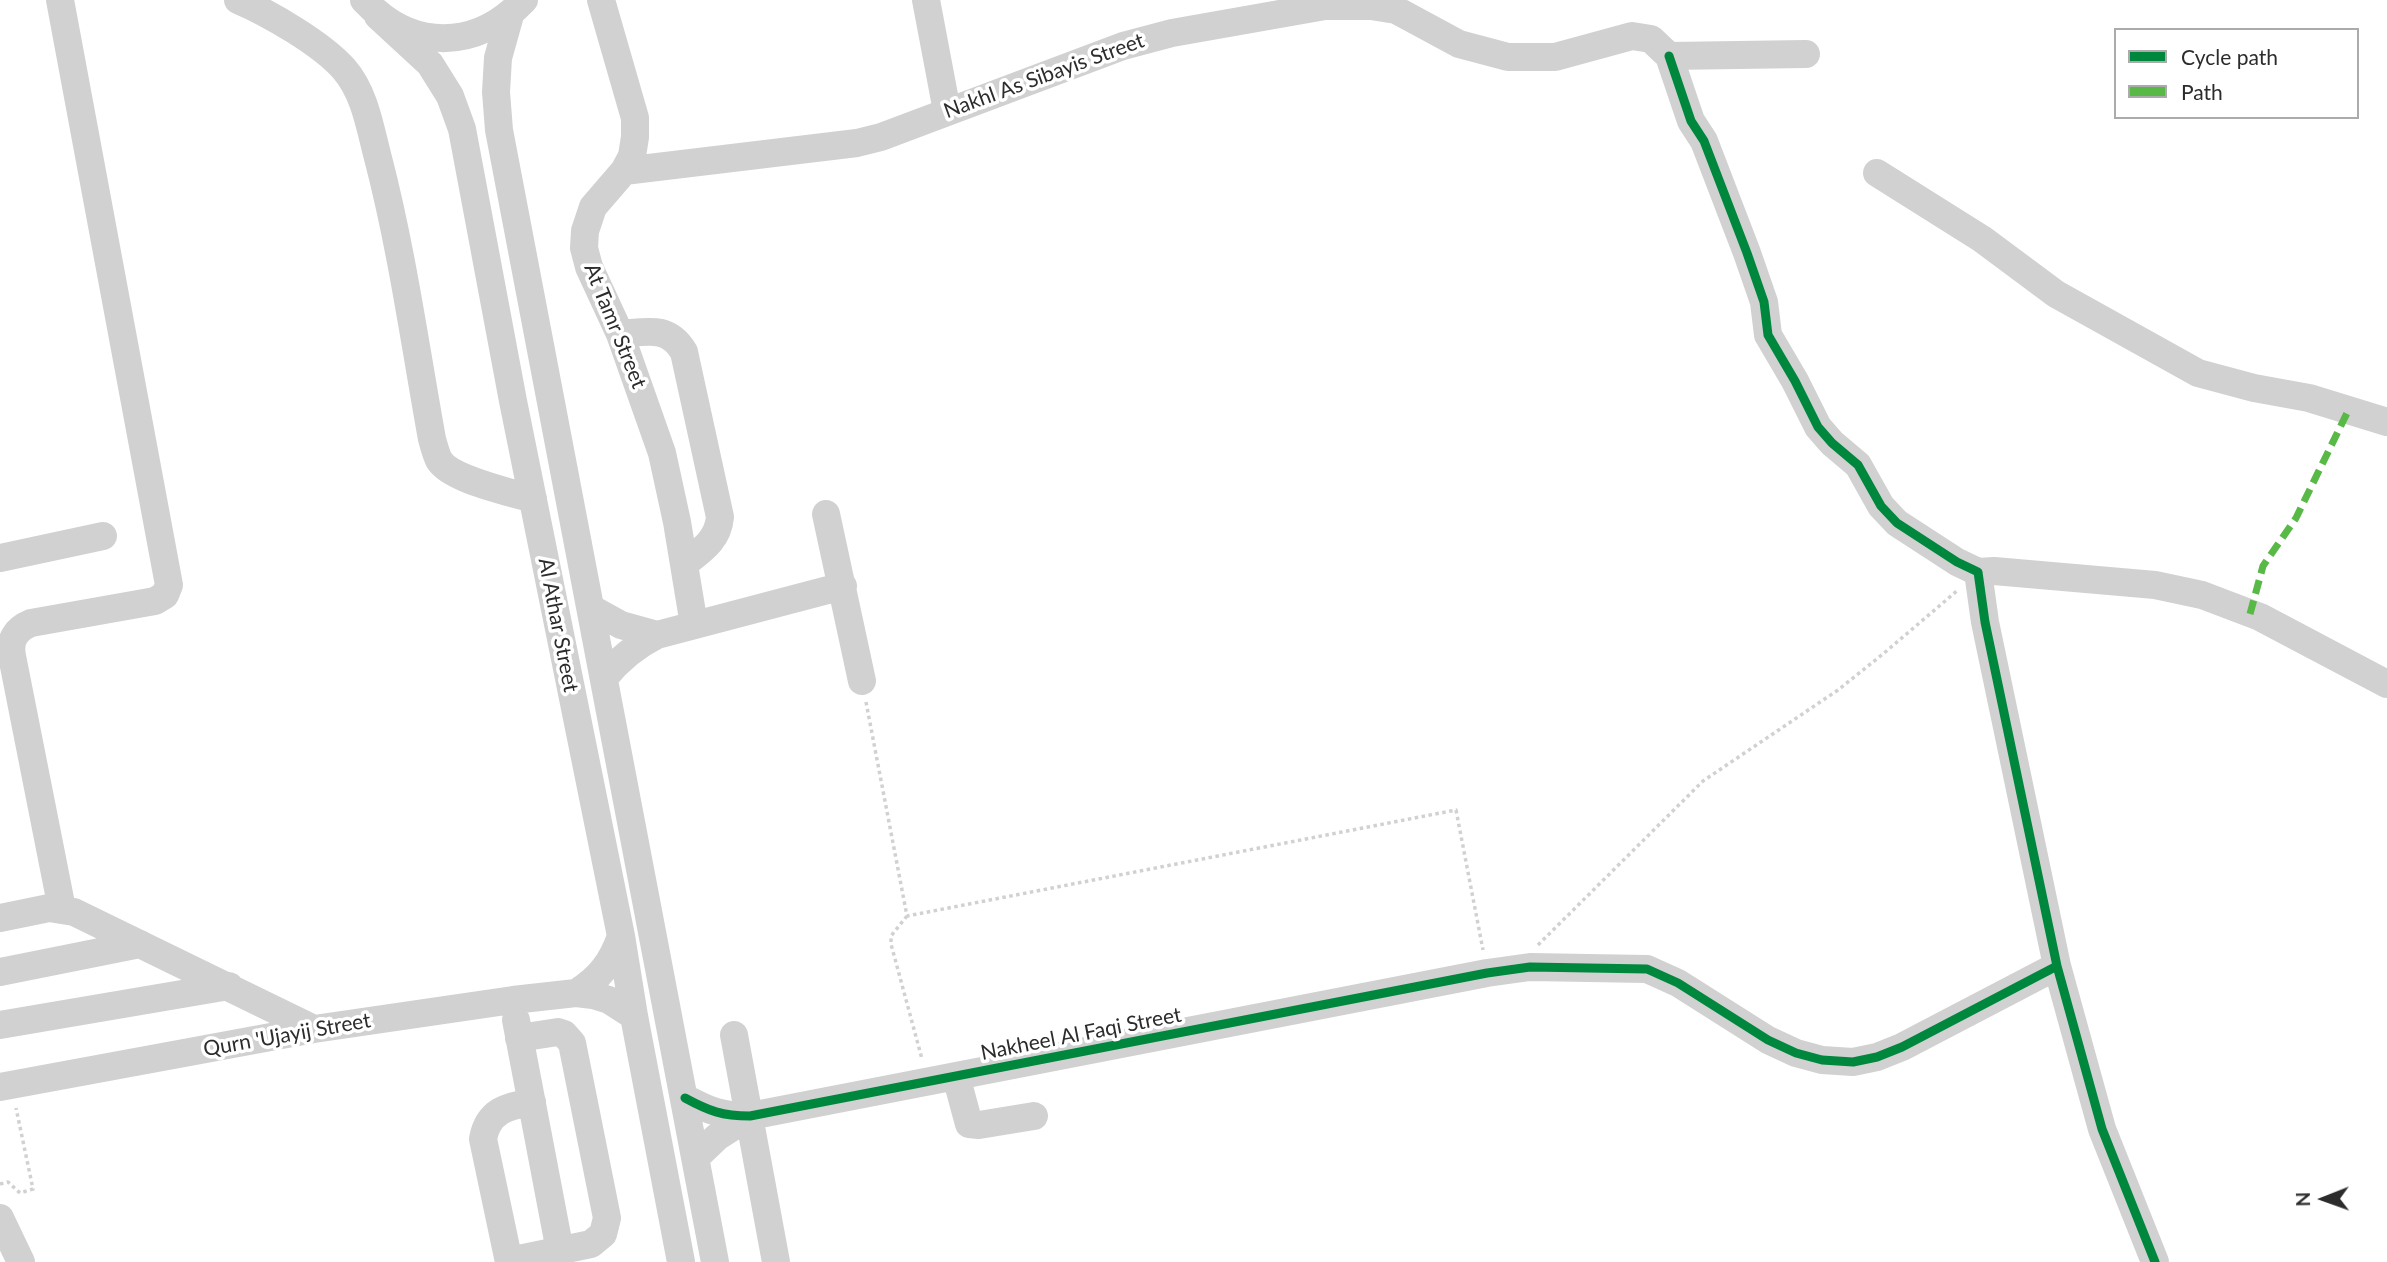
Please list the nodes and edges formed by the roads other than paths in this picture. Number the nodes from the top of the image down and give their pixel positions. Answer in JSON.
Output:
{"nodes":[{"id":1,"x":238,"y":0,"type":"edge"},
{"id":2,"x":601,"y":0,"type":"edge"},
{"id":3,"x":926,"y":0,"type":"edge"},
{"id":4,"x":66,"y":7,"type":"edge"},
{"id":5,"x":371,"y":8,"type":"edge"},
{"id":6,"x":517,"y":8,"type":"edge"},
{"id":7,"x":1806,"y":54,"type":"dead end"},
{"id":8,"x":1669,"y":56,"type":"junction"},
{"id":9,"x":947,"y":111,"type":"junction"},
{"id":10,"x":624,"y":170,"type":"junction"},
{"id":11,"x":1877,"y":173,"type":"dead end"},
{"id":12,"x":620,"y":334,"type":"junction"},
{"id":13,"x":2387,"y":422,"type":"edge"},
{"id":14,"x":533,"y":499,"type":"junction"},
{"id":15,"x":826,"y":514,"type":"dead end"},
{"id":16,"x":103,"y":536,"type":"dead end"},
{"id":17,"x":0,"y":558,"type":"edge"},
{"id":18,"x":684,"y":564,"type":"junction"},
{"id":19,"x":1978,"y":572,"type":"junction"},
{"id":20,"x":843,"y":586,"type":"junction"},
{"id":21,"x":592,"y":609,"type":"junction"},
{"id":22,"x":694,"y":625,"type":"junction"},
{"id":23,"x":657,"y":635,"type":"junction"},
{"id":24,"x":604,"y":678,"type":"junction"},
{"id":25,"x":862,"y":681,"type":"road end"},
{"id":26,"x":2387,"y":684,"type":"edge"},
{"id":27,"x":62,"y":909,"type":"junction"},
{"id":28,"x":0,"y":918,"type":"edge"},
{"id":29,"x":621,"y":936,"type":"junction"},
{"id":30,"x":140,"y":944,"type":"junction"},
{"id":31,"x":2057,"y":966,"type":"junction"},
{"id":32,"x":0,"y":972,"type":"edge"},
{"id":33,"x":229,"y":985,"type":"junction"},
{"id":34,"x":576,"y":993,"type":"junction"},
{"id":35,"x":513,"y":1000,"type":"junction"},
{"id":36,"x":634,"y":1016,"type":"junction"},
{"id":37,"x":0,"y":1025,"type":"edge"},
{"id":38,"x":314,"y":1029,"type":"junction"},
{"id":39,"x":734,"y":1035,"type":"dead end"},
{"id":40,"x":519,"y":1038,"type":"junction"},
{"id":41,"x":956,"y":1076,"type":"junction"},
{"id":42,"x":6,"y":1086,"type":"edge"},
{"id":43,"x":685,"y":1098,"type":"junction"},
{"id":44,"x":532,"y":1102,"type":"junction"},
{"id":45,"x":750,"y":1116,"type":"junction"},
{"id":46,"x":1034,"y":1116,"type":"dead end"},
{"id":47,"x":696,"y":1157,"type":"junction"},
{"id":48,"x":0,"y":1219,"type":"edge"},
{"id":49,"x":560,"y":1251,"type":"junction"},
{"id":50,"x":677,"y":1257,"type":"edge"},
{"id":51,"x":509,"y":1261,"type":"edge"},
{"id":52,"x":21,"y":1262,"type":"edge"},
{"id":53,"x":715,"y":1262,"type":"edge"},
{"id":54,"x":775,"y":1262,"type":"edge"},
{"id":55,"x":2155,"y":1262,"type":"edge"}],
"edges":[{"from":1,"to":14,"type":"street"},
{"from":2,"to":10,"type":"street","name":"At Tamr Street"},
{"from":3,"to":9,"type":"street"},
{"from":4,"to":27,"type":"street"},
{"from":5,"to":6,"type":"street"},
{"from":5,"to":14,"type":"street","name":"Al Athar Street"},
{"from":6,"to":21,"type":"street","name":"Al Athar Street"},
{"from":7,"to":8,"type":"street"},
{"from":8,"to":9,"type":"street","name":"Nakhl As Sibayis Street"},
{"from":8,"to":19,"type":"street"},
{"from":9,"to":10,"type":"street","name":"Nakhl As Sibayis Street"},
{"from":10,"to":12,"type":"street","name":"At Tamr Street"},
{"from":11,"to":13,"type":"street"},
{"from":12,"to":18,"type":"street","name":"At Tamr Street"},
{"from":12,"to":18,"type":"street"},
{"from":14,"to":29,"type":"street","name":"Al Athar Street"},
{"from":15,"to":20,"type":"street"},
{"from":16,"to":17,"type":"street"},
{"from":18,"to":22,"type":"street","name":"At Tamr Street"},
{"from":19,"to":26,"type":"street"},
{"from":19,"to":31,"type":"street"},
{"from":20,"to":22,"type":"street"},
{"from":20,"to":25,"type":"street"},
{"from":21,"to":23,"type":"street"},
{"from":21,"to":24,"type":"street","name":"Al Athar Street"},
{"from":22,"to":23,"type":"street"},
{"from":23,"to":24,"type":"street"},
{"from":24,"to":43,"type":"street","name":"Al Athar Street"},
{"from":27,"to":28,"type":"street"},
{"from":27,"to":30,"type":"street"},
{"from":29,"to":34,"type":"street"},
{"from":29,"to":36,"type":"street","name":"Al Athar Street"},
{"from":30,"to":32,"type":"street"},
{"from":30,"to":33,"type":"street"},
{"from":31,"to":41,"type":"street","name":"Nakheel Al Faqi Street"},
{"from":31,"to":55,"type":"street"},
{"from":33,"to":37,"type":"street"},
{"from":33,"to":38,"type":"street"},
{"from":34,"to":35,"type":"street","name":"Qurn 'Ujayij Street"},
{"from":34,"to":36,"type":"street","name":"Qurn 'Ujayij Street"},
{"from":35,"to":38,"type":"street","name":"Qurn 'Ujayij Street"},
{"from":35,"to":40,"type":"street"},
{"from":36,"to":50,"type":"street","name":"Al Athar Street"},
{"from":38,"to":42,"type":"street","name":"Qurn 'Ujayij Street"},
{"from":39,"to":45,"type":"street"},
{"from":40,"to":44,"type":"street"},
{"from":40,"to":49,"type":"street"},
{"from":41,"to":45,"type":"street","name":"Nakheel Al Faqi Street"},
{"from":41,"to":46,"type":"street"},
{"from":43,"to":45,"type":"street","name":"Nakheel Al Faqi Street"},
{"from":43,"to":47,"type":"street","name":"Al Athar Street"},
{"from":44,"to":49,"type":"street"},
{"from":44,"to":51,"type":"street"},
{"from":45,"to":47,"type":"street","name":"Nakheel Al Faqi Street"},
{"from":45,"to":54,"type":"street"},
{"from":47,"to":53,"type":"street","name":"Al Athar Street"},
{"from":48,"to":52,"type":"street"},
{"from":49,"to":51,"type":"street"}]}
